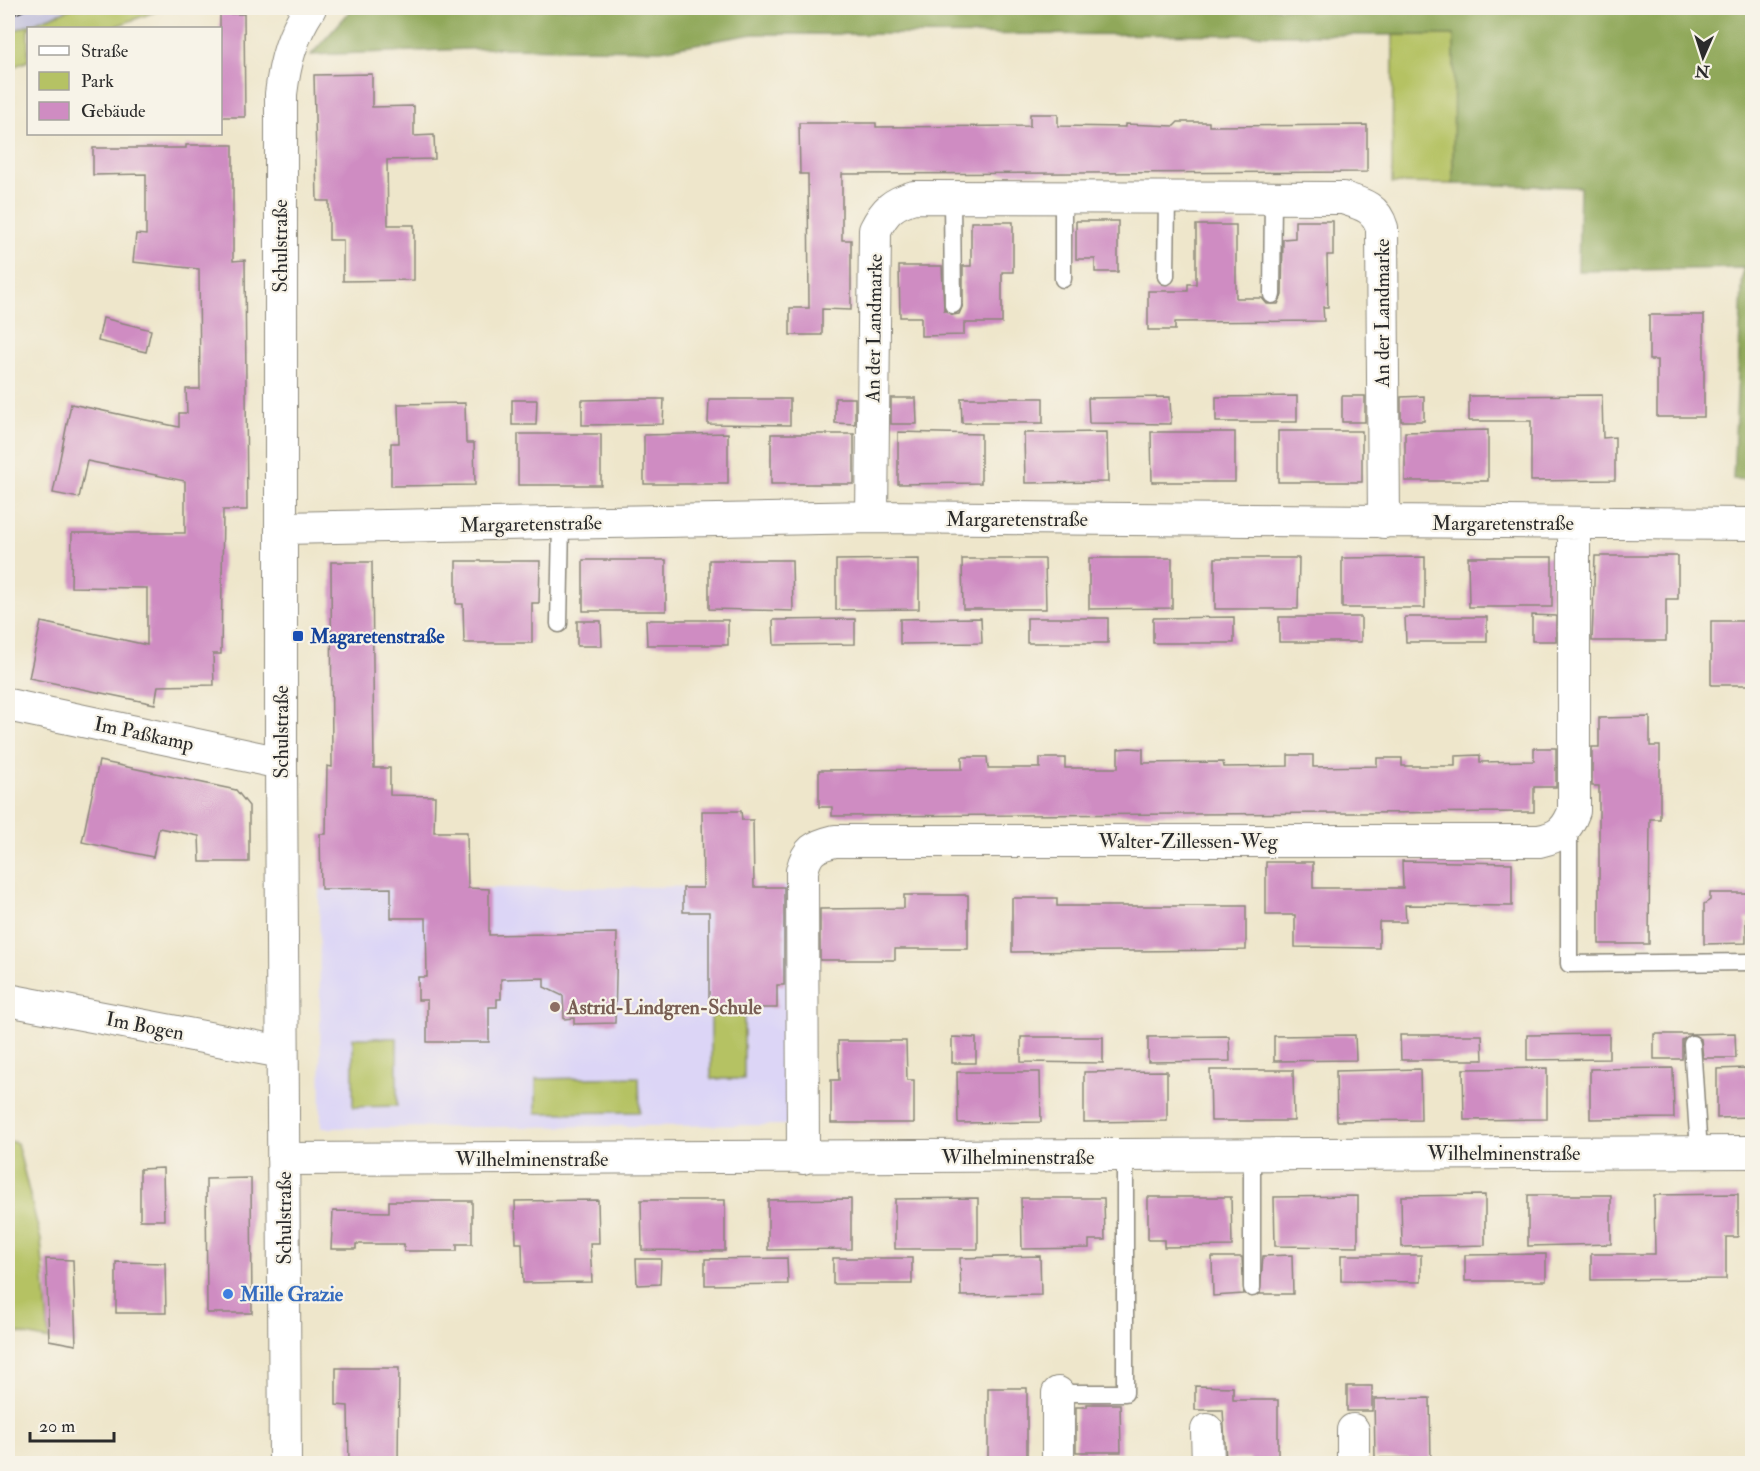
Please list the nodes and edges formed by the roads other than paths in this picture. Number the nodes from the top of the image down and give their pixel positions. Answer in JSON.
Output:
{"nodes":[{"id":1,"x":310,"y":8,"type":"edge"},
{"id":2,"x":952,"y":197,"type":"junction"},
{"id":3,"x":1064,"y":198,"type":"junction"},
{"id":4,"x":1167,"y":198,"type":"junction"},
{"id":5,"x":1273,"y":198,"type":"junction"},
{"id":6,"x":1166,"y":276,"type":"dead end"},
{"id":7,"x":1063,"y":279,"type":"dead end"},
{"id":8,"x":1272,"y":295,"type":"dead end"},
{"id":9,"x":953,"y":305,"type":"dead end"},
{"id":10,"x":872,"y":517,"type":"junction"},
{"id":11,"x":1384,"y":522,"type":"junction"},
{"id":12,"x":561,"y":523,"type":"junction"},
{"id":13,"x":1574,"y":523,"type":"junction"},
{"id":14,"x":1752,"y":524,"type":"edge"},
{"id":15,"x":282,"y":528,"type":"junction"},
{"id":16,"x":559,"y":624,"type":"dead end"},
{"id":17,"x":8,"y":705,"type":"edge"},
{"id":18,"x":281,"y":763,"type":"junction"},
{"id":19,"x":1569,"y":826,"type":"junction"},
{"id":20,"x":1752,"y":962,"type":"edge"},
{"id":21,"x":8,"y":1000,"type":"edge"},
{"id":22,"x":1692,"y":1044,"type":"dead end"},
{"id":23,"x":282,"y":1052,"type":"junction"},
{"id":24,"x":1699,"y":1152,"type":"junction"},
{"id":25,"x":1752,"y":1152,"type":"edge"},
{"id":26,"x":1252,"y":1155,"type":"junction"},
{"id":27,"x":1125,"y":1156,"type":"junction"},
{"id":28,"x":803,"y":1158,"type":"junction"},
{"id":29,"x":283,"y":1159,"type":"junction"},
{"id":30,"x":1252,"y":1288,"type":"dead end"},
{"id":31,"x":1058,"y":1393,"type":"joint"},
{"id":32,"x":1208,"y":1430,"type":"dead end"},
{"id":33,"x":1353,"y":1430,"type":"dead end"},
{"id":34,"x":285,"y":1464,"type":"edge"},
{"id":35,"x":1058,"y":1464,"type":"edge"},
{"id":36,"x":1208,"y":1464,"type":"edge"},
{"id":37,"x":1353,"y":1464,"type":"edge"}],
"edges":[{"from":1,"to":15,"type":"street","name":"Schulstraße"},
{"from":2,"to":3,"type":"street","name":"An der Landmarke"},
{"from":2,"to":9,"type":"lane"},
{"from":2,"to":10,"type":"street","name":"An der Landmarke"},
{"from":3,"to":4,"type":"street","name":"An der Landmarke"},
{"from":3,"to":7,"type":"lane"},
{"from":4,"to":5,"type":"street","name":"An der Landmarke"},
{"from":4,"to":6,"type":"lane"},
{"from":5,"to":8,"type":"lane"},
{"from":5,"to":11,"type":"street","name":"An der Landmarke"},
{"from":10,"to":11,"type":"street","name":"Margaretenstraße"},
{"from":10,"to":12,"type":"street","name":"Margaretenstraße"},
{"from":11,"to":13,"type":"street","name":"Margaretenstraße"},
{"from":12,"to":15,"type":"street","name":"Margaretenstraße"},
{"from":12,"to":16,"type":"lane"},
{"from":13,"to":14,"type":"street","name":"Margaretenstraße"},
{"from":13,"to":19,"type":"street"},
{"from":15,"to":18,"type":"street","name":"Schulstraße"},
{"from":17,"to":18,"type":"street","name":"Im Paßkamp"},
{"from":18,"to":23,"type":"street","name":"Schulstraße"},
{"from":19,"to":20,"type":"lane"},
{"from":19,"to":28,"type":"street","name":"Walter-Zillessen-Weg"},
{"from":21,"to":23,"type":"street","name":"Im Bogen"},
{"from":22,"to":24,"type":"lane"},
{"from":23,"to":29,"type":"street","name":"Schulstraße"},
{"from":24,"to":25,"type":"street","name":"Wilhelminenstraße"},
{"from":24,"to":26,"type":"street","name":"Wilhelminenstraße"},
{"from":26,"to":27,"type":"street","name":"Wilhelminenstraße"},
{"from":26,"to":30,"type":"lane"},
{"from":27,"to":28,"type":"street","name":"Wilhelminenstraße"},
{"from":27,"to":31,"type":"lane"},
{"from":28,"to":29,"type":"street","name":"Wilhelminenstraße"},
{"from":29,"to":34,"type":"street","name":"Schulstraße"},
{"from":31,"to":35,"type":"street"},
{"from":32,"to":36,"type":"street"},
{"from":33,"to":37,"type":"street"}]}
